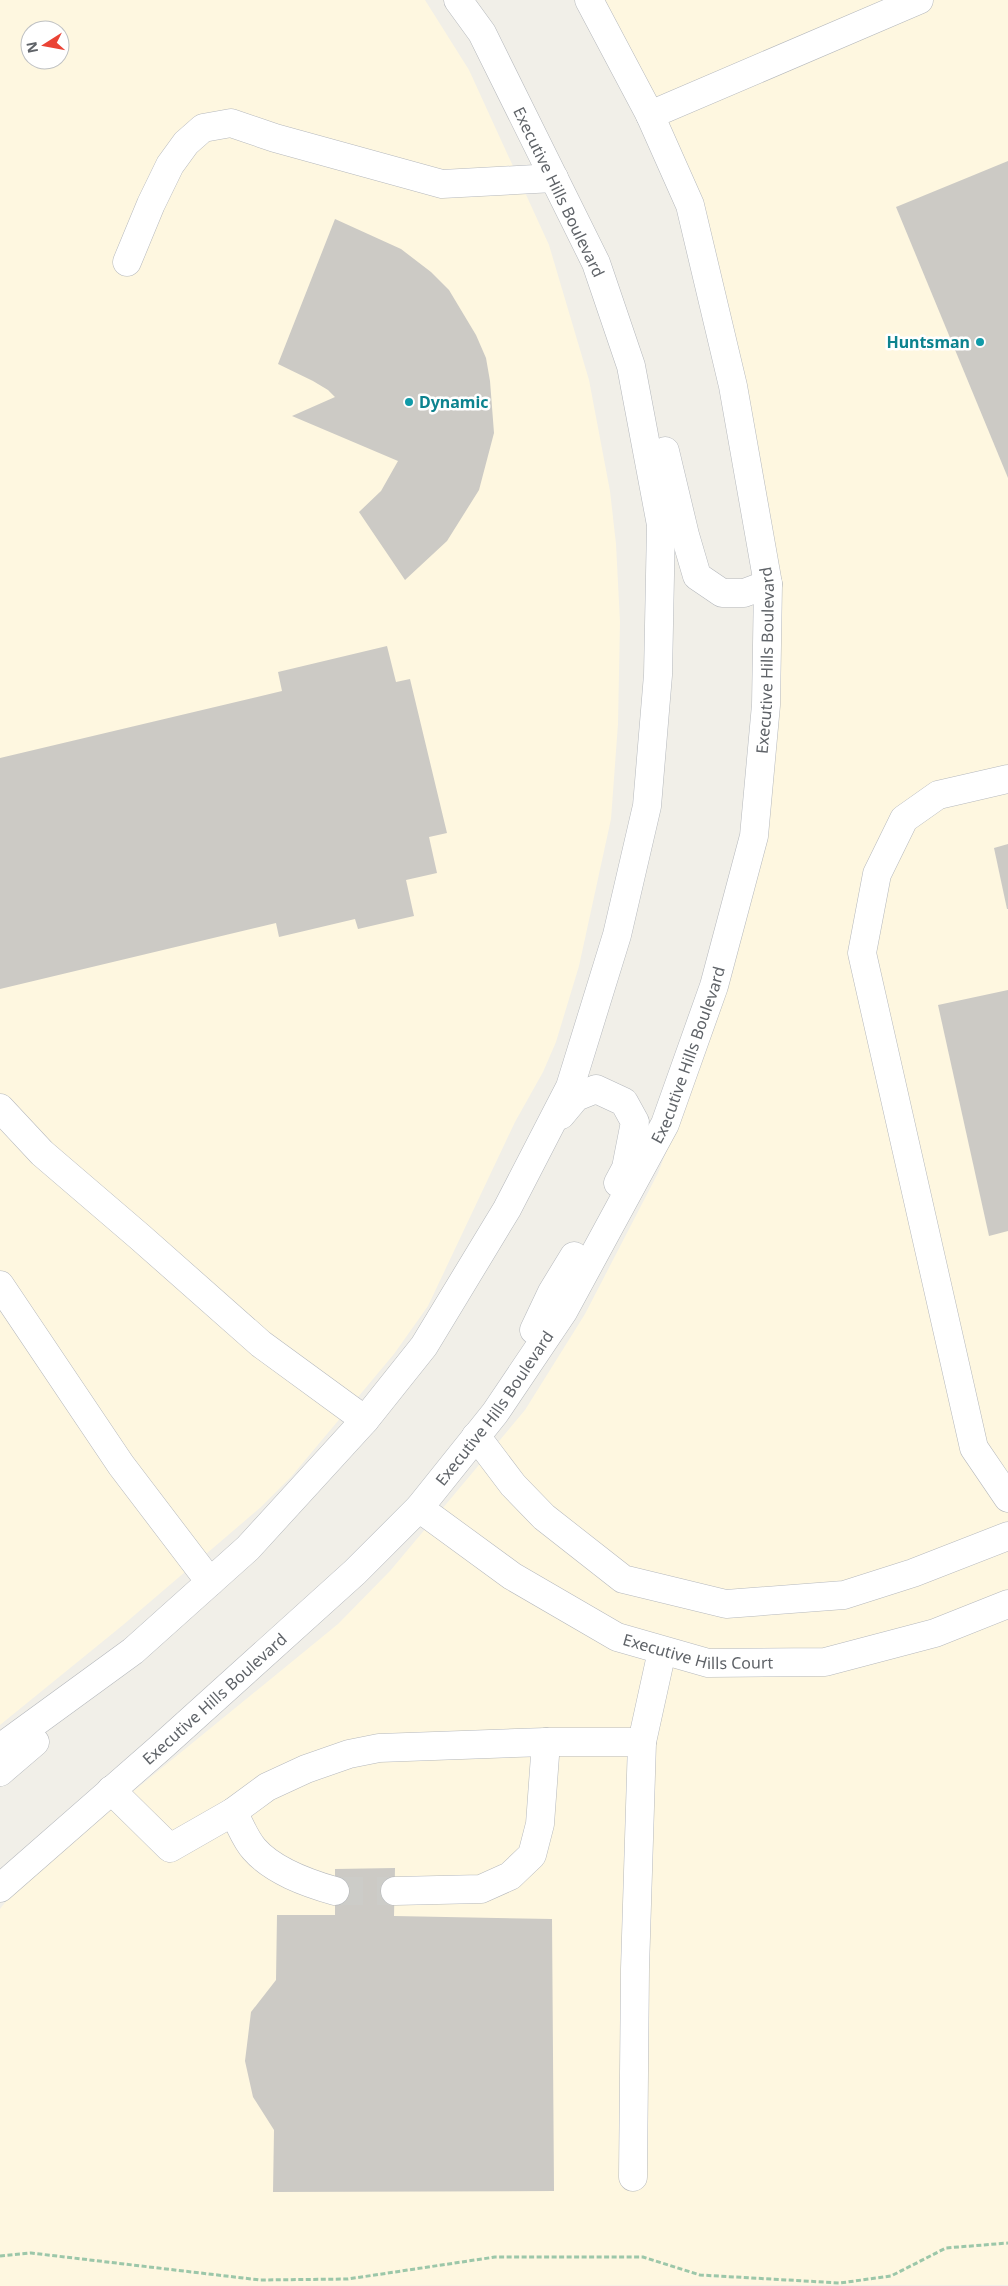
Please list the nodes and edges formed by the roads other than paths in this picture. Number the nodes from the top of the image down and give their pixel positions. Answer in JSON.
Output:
{"nodes":[{"id":1,"x":458,"y":0,"type":"edge"},
{"id":2,"x":588,"y":0,"type":"edge"},
{"id":3,"x":919,"y":0,"type":"edge"},
{"id":4,"x":650,"y":115,"type":"junction"},
{"id":5,"x":554,"y":178,"type":"junction"},
{"id":6,"x":127,"y":262,"type":"dead end"},
{"id":7,"x":631,"y":366,"type":"junction"},
{"id":8,"x":768,"y":584,"type":"junction"},
{"id":9,"x":1008,"y":780,"type":"edge"},
{"id":10,"x":0,"y":1108,"type":"edge"},
{"id":11,"x":546,"y":1132,"type":"junction"},
{"id":12,"x":0,"y":1285,"type":"edge"},
{"id":13,"x":495,"y":1413,"type":"junction"},
{"id":14,"x":365,"y":1420,"type":"junction"},
{"id":15,"x":476,"y":1436,"type":"junction"},
{"id":16,"x":1008,"y":1498,"type":"edge"},
{"id":17,"x":419,"y":1508,"type":"junction"},
{"id":18,"x":1008,"y":1536,"type":"edge"},
{"id":19,"x":210,"y":1582,"type":"junction"},
{"id":20,"x":1008,"y":1604,"type":"edge"},
{"id":21,"x":133,"y":1651,"type":"junction"},
{"id":22,"x":662,"y":1651,"type":"junction"},
{"id":23,"x":546,"y":1742,"type":"junction"},
{"id":24,"x":642,"y":1742,"type":"junction"},
{"id":25,"x":0,"y":1748,"type":"edge"},
{"id":26,"x":0,"y":1772,"type":"edge"},
{"id":27,"x":111,"y":1790,"type":"junction"},
{"id":28,"x":233,"y":1812,"type":"junction"},
{"id":29,"x":4,"y":1873,"type":"edge"},
{"id":30,"x":335,"y":1891,"type":"tunnel mouth"},
{"id":31,"x":394,"y":1891,"type":"tunnel mouth"},
{"id":32,"x":632,"y":2177,"type":"dead end"}],
"edges":[{"from":1,"to":5,"type":"street","name":"Executive Hills Boulevard"},
{"from":2,"to":4,"type":"street","name":"Executive Hills Boulevard"},
{"from":3,"to":4,"type":"street"},
{"from":4,"to":8,"type":"street","name":"Executive Hills Boulevard"},
{"from":5,"to":6,"type":"street"},
{"from":5,"to":7,"type":"street","name":"Executive Hills Boulevard"},
{"from":7,"to":8,"type":"street"},
{"from":7,"to":11,"type":"street","name":"Executive Hills Boulevard"},
{"from":8,"to":13,"type":"street","name":"Executive Hills Boulevard"},
{"from":9,"to":16,"type":"street"},
{"from":10,"to":14,"type":"street"},
{"from":11,"to":13,"type":"street"},
{"from":11,"to":14,"type":"street","name":"Executive Hills Boulevard"},
{"from":12,"to":19,"type":"street"},
{"from":13,"to":15,"type":"street","name":"Executive Hills Boulevard"},
{"from":14,"to":19,"type":"street","name":"Executive Hills Boulevard"},
{"from":15,"to":17,"type":"street","name":"Executive Hills Boulevard"},
{"from":15,"to":18,"type":"street"},
{"from":17,"to":22,"type":"street","name":"Executive Hills Court"},
{"from":17,"to":27,"type":"street","name":"Executive Hills Boulevard"},
{"from":19,"to":21,"type":"street","name":"Executive Hills Boulevard"},
{"from":20,"to":22,"type":"street","name":"Executive Hills Court"},
{"from":21,"to":25,"type":"street","name":"Executive Hills Boulevard"},
{"from":21,"to":26,"type":"street"},
{"from":22,"to":24,"type":"street"},
{"from":23,"to":24,"type":"street"},
{"from":23,"to":28,"type":"street"},
{"from":23,"to":31,"type":"street"},
{"from":24,"to":32,"type":"street"},
{"from":27,"to":28,"type":"street"},
{"from":27,"to":29,"type":"street","name":"Executive Hills Boulevard"},
{"from":28,"to":30,"type":"street"}]}
